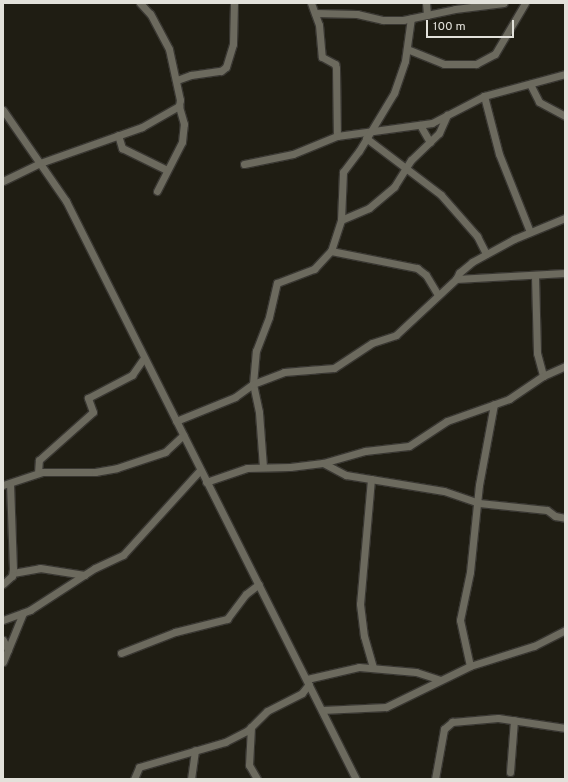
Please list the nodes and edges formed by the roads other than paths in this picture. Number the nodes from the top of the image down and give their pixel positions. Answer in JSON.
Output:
{"nodes":[{"id":1,"x":140,"y":3,"type":"edge"},
{"id":2,"x":234,"y":3,"type":"edge"},
{"id":3,"x":311,"y":3,"type":"edge"},
{"id":4,"x":426,"y":3,"type":"edge"},
{"id":5,"x":504,"y":3,"type":"edge"},
{"id":6,"x":525,"y":3,"type":"edge"},
{"id":7,"x":315,"y":13,"type":"junction"},
{"id":8,"x":427,"y":15,"type":"junction"},
{"id":9,"x":411,"y":18,"type":"junction"},
{"id":10,"x":407,"y":49,"type":"junction"},
{"id":11,"x":565,"y":74,"type":"edge"},
{"id":12,"x":176,"y":80,"type":"junction"},
{"id":13,"x":530,"y":84,"type":"junction"},
{"id":14,"x":484,"y":96,"type":"junction"},
{"id":15,"x":179,"y":106,"type":"junction"},
{"id":16,"x":3,"y":110,"type":"edge"},
{"id":17,"x":447,"y":115,"type":"junction"},
{"id":18,"x":565,"y":116,"type":"edge"},
{"id":19,"x":420,"y":125,"type":"junction"},
{"id":20,"x":371,"y":130,"type":"junction"},
{"id":21,"x":118,"y":135,"type":"junction"},
{"id":22,"x":337,"y":136,"type":"junction"},
{"id":23,"x":366,"y":138,"type":"junction"},
{"id":24,"x":430,"y":142,"type":"junction"},
{"id":25,"x":40,"y":163,"type":"junction"},
{"id":26,"x":244,"y":164,"type":"dead end"},
{"id":27,"x":406,"y":168,"type":"junction"},
{"id":28,"x":167,"y":170,"type":"junction"},
{"id":29,"x":3,"y":181,"type":"edge"},
{"id":30,"x":157,"y":191,"type":"dead end"},
{"id":31,"x":565,"y":218,"type":"edge"},
{"id":32,"x":341,"y":220,"type":"junction"},
{"id":33,"x":530,"y":232,"type":"junction"},
{"id":34,"x":331,"y":251,"type":"junction"},
{"id":35,"x":486,"y":254,"type":"junction"},
{"id":36,"x":565,"y":273,"type":"edge"},
{"id":37,"x":535,"y":276,"type":"junction"},
{"id":38,"x":456,"y":279,"type":"junction"},
{"id":39,"x":438,"y":295,"type":"junction"},
{"id":40,"x":144,"y":358,"type":"junction"},
{"id":41,"x":565,"y":366,"type":"edge"},
{"id":42,"x":543,"y":376,"type":"junction"},
{"id":43,"x":253,"y":384,"type":"junction"},
{"id":44,"x":494,"y":404,"type":"junction"},
{"id":45,"x":176,"y":421,"type":"junction"},
{"id":46,"x":183,"y":435,"type":"junction"},
{"id":47,"x":323,"y":463,"type":"junction"},
{"id":48,"x":263,"y":467,"type":"junction"},
{"id":49,"x":200,"y":470,"type":"junction"},
{"id":50,"x":38,"y":473,"type":"junction"},
{"id":51,"x":370,"y":479,"type":"junction"},
{"id":52,"x":206,"y":482,"type":"junction"},
{"id":53,"x":6,"y":485,"type":"edge"},
{"id":54,"x":479,"y":503,"type":"junction"},
{"id":55,"x":565,"y":518,"type":"edge"},
{"id":56,"x":13,"y":574,"type":"junction"},
{"id":57,"x":84,"y":575,"type":"junction"},
{"id":58,"x":3,"y":584,"type":"edge"},
{"id":59,"x":259,"y":584,"type":"junction"},
{"id":60,"x":23,"y":614,"type":"junction"},
{"id":61,"x":3,"y":620,"type":"edge"},
{"id":62,"x":565,"y":630,"type":"edge"},
{"id":63,"x":3,"y":640,"type":"edge"},
{"id":64,"x":8,"y":650,"type":"junction"},
{"id":65,"x":121,"y":653,"type":"dead end"},
{"id":66,"x":3,"y":662,"type":"edge"},
{"id":67,"x":470,"y":666,"type":"junction"},
{"id":68,"x":372,"y":667,"type":"junction"},
{"id":69,"x":440,"y":680,"type":"junction"},
{"id":70,"x":308,"y":682,"type":"junction"},
{"id":71,"x":322,"y":710,"type":"junction"},
{"id":72,"x":514,"y":720,"type":"junction"},
{"id":73,"x":250,"y":727,"type":"junction"},
{"id":74,"x":565,"y":728,"type":"edge"},
{"id":75,"x":195,"y":750,"type":"junction"},
{"id":76,"x":510,"y":772,"type":"dead end"},
{"id":77,"x":134,"y":779,"type":"edge"},
{"id":78,"x":191,"y":779,"type":"edge"},
{"id":79,"x":257,"y":779,"type":"edge"},
{"id":80,"x":356,"y":779,"type":"edge"},
{"id":81,"x":435,"y":779,"type":"edge"}],
"edges":[{"from":1,"to":12,"type":"street"},
{"from":2,"to":12,"type":"street"},
{"from":3,"to":7,"type":"street"},
{"from":4,"to":8,"type":"street"},
{"from":5,"to":8,"type":"street"},
{"from":6,"to":10,"type":"street"},
{"from":7,"to":9,"type":"street"},
{"from":7,"to":22,"type":"street"},
{"from":8,"to":9,"type":"street"},
{"from":9,"to":10,"type":"street"},
{"from":10,"to":20,"type":"street"},
{"from":11,"to":13,"type":"street"},
{"from":12,"to":15,"type":"street"},
{"from":13,"to":14,"type":"street"},
{"from":13,"to":18,"type":"street"},
{"from":14,"to":17,"type":"street"},
{"from":14,"to":33,"type":"street"},
{"from":15,"to":21,"type":"street"},
{"from":15,"to":28,"type":"street"},
{"from":16,"to":25,"type":"street"},
{"from":17,"to":19,"type":"street"},
{"from":17,"to":24,"type":"street"},
{"from":19,"to":20,"type":"street"},
{"from":19,"to":24,"type":"street"},
{"from":20,"to":22,"type":"street"},
{"from":20,"to":23,"type":"street"},
{"from":21,"to":25,"type":"street"},
{"from":21,"to":28,"type":"street"},
{"from":22,"to":26,"type":"street"},
{"from":23,"to":27,"type":"street"},
{"from":23,"to":32,"type":"street"},
{"from":24,"to":27,"type":"street"},
{"from":25,"to":29,"type":"street"},
{"from":25,"to":40,"type":"street"},
{"from":27,"to":32,"type":"street"},
{"from":27,"to":35,"type":"street"},
{"from":28,"to":30,"type":"street"},
{"from":31,"to":33,"type":"street"},
{"from":32,"to":34,"type":"street"},
{"from":33,"to":35,"type":"street"},
{"from":34,"to":39,"type":"street"},
{"from":34,"to":43,"type":"street"},
{"from":35,"to":38,"type":"street"},
{"from":36,"to":37,"type":"street"},
{"from":37,"to":38,"type":"street"},
{"from":37,"to":42,"type":"street"},
{"from":38,"to":39,"type":"street"},
{"from":39,"to":43,"type":"street"},
{"from":40,"to":45,"type":"street"},
{"from":40,"to":50,"type":"street"},
{"from":41,"to":42,"type":"street"},
{"from":42,"to":44,"type":"street"},
{"from":43,"to":45,"type":"street"},
{"from":43,"to":48,"type":"street"},
{"from":44,"to":47,"type":"street"},
{"from":44,"to":54,"type":"street"},
{"from":45,"to":46,"type":"street"},
{"from":46,"to":49,"type":"street"},
{"from":46,"to":50,"type":"street"},
{"from":47,"to":48,"type":"street"},
{"from":47,"to":51,"type":"street"},
{"from":48,"to":52,"type":"street"},
{"from":49,"to":52,"type":"street"},
{"from":49,"to":57,"type":"street"},
{"from":50,"to":53,"type":"street"},
{"from":51,"to":54,"type":"street"},
{"from":51,"to":68,"type":"street"},
{"from":52,"to":59,"type":"street"},
{"from":53,"to":56,"type":"street"},
{"from":54,"to":55,"type":"street"},
{"from":54,"to":67,"type":"street"},
{"from":56,"to":57,"type":"street"},
{"from":56,"to":58,"type":"street"},
{"from":57,"to":60,"type":"street"},
{"from":59,"to":65,"type":"street"},
{"from":59,"to":70,"type":"street"},
{"from":60,"to":61,"type":"street"},
{"from":60,"to":64,"type":"street"},
{"from":62,"to":67,"type":"street"},
{"from":63,"to":64,"type":"street"},
{"from":64,"to":66,"type":"street"},
{"from":67,"to":69,"type":"street"},
{"from":68,"to":69,"type":"street"},
{"from":68,"to":70,"type":"street"},
{"from":69,"to":71,"type":"street"},
{"from":70,"to":71,"type":"street"},
{"from":70,"to":73,"type":"street"},
{"from":71,"to":80,"type":"street"},
{"from":72,"to":74,"type":"street"},
{"from":72,"to":76,"type":"street"},
{"from":72,"to":81,"type":"street"},
{"from":73,"to":75,"type":"street"},
{"from":73,"to":79,"type":"street"},
{"from":75,"to":77,"type":"street"},
{"from":75,"to":78,"type":"street"}]}
